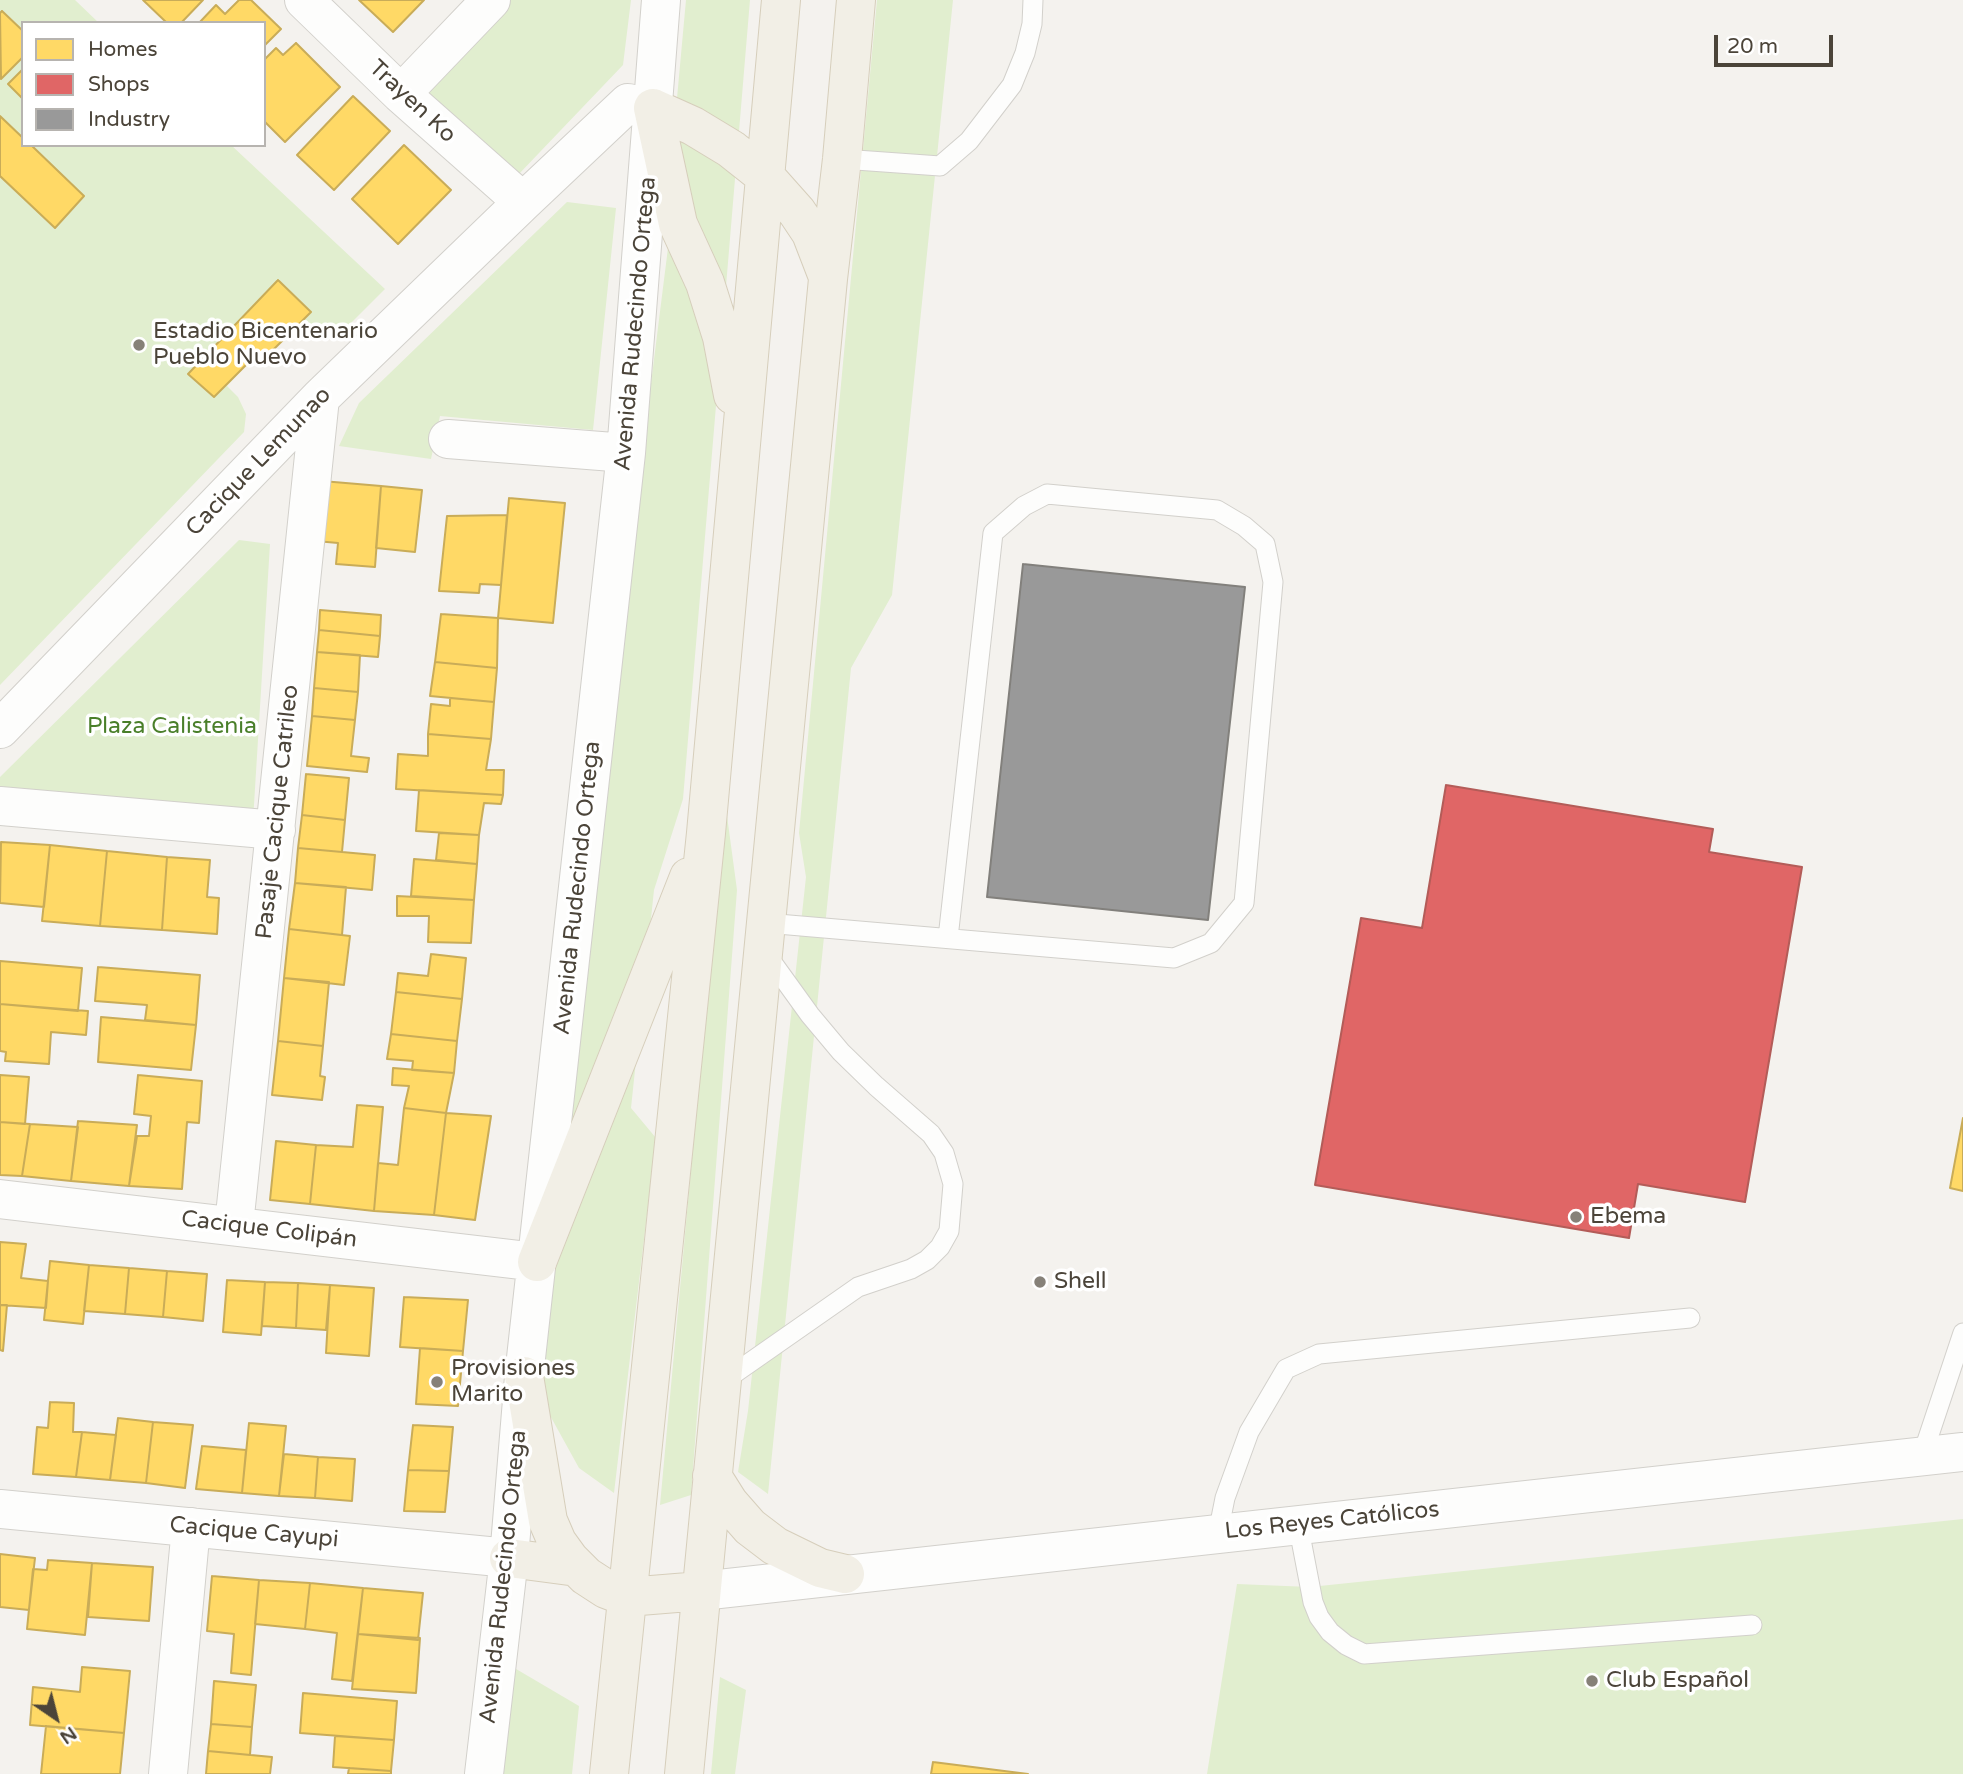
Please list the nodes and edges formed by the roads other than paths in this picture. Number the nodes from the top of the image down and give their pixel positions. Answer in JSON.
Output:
{"nodes":[{"id":1,"x":304,"y":0,"type":"edge"},
{"id":2,"x":491,"y":0,"type":"edge"},
{"id":3,"x":661,"y":0,"type":"edge"},
{"id":4,"x":781,"y":0,"type":"edge"},
{"id":5,"x":856,"y":0,"type":"edge"},
{"id":6,"x":1033,"y":0,"type":"edge"},
{"id":7,"x":401,"y":94,"type":"junction"},
{"id":8,"x":653,"y":108,"type":"junction"},
{"id":9,"x":842,"y":159,"type":"junction"},
{"id":10,"x":765,"y":176,"type":"junction"},
{"id":11,"x":523,"y":202,"type":"junction"},
{"id":12,"x":828,"y":279,"type":"junction"},
{"id":13,"x":320,"y":398,"type":"junction"},
{"id":14,"x":448,"y":439,"type":"dead end"},
{"id":15,"x":626,"y":453,"type":"junction"},
{"id":16,"x":740,"y":453,"type":"junction"},
{"id":17,"x":0,"y":729,"type":"edge"},
{"id":18,"x":0,"y":806,"type":"edge"},
{"id":19,"x":276,"y":830,"type":"junction"},
{"id":20,"x":706,"y":833,"type":"junction"},
{"id":21,"x":764,"y":937,"type":"junction"},
{"id":22,"x":948,"y":938,"type":"junction"},
{"id":23,"x":0,"y":1199,"type":"edge"},
{"id":24,"x":234,"y":1226,"type":"junction"},
{"id":25,"x":537,"y":1262,"type":"junction"},
{"id":26,"x":1690,"y":1318,"type":"dead end"},
{"id":27,"x":1963,"y":1333,"type":"edge"},
{"id":28,"x":524,"y":1376,"type":"junction"},
{"id":29,"x":721,"y":1382,"type":"junction"},
{"id":30,"x":1963,"y":1452,"type":"edge"},
{"id":31,"x":1922,"y":1456,"type":"junction"},
{"id":32,"x":712,"y":1476,"type":"junction"},
{"id":33,"x":0,"y":1509,"type":"edge"},
{"id":34,"x":1298,"y":1524,"type":"junction"},
{"id":35,"x":191,"y":1527,"type":"junction"},
{"id":36,"x":1218,"y":1533,"type":"junction"},
{"id":37,"x":509,"y":1558,"type":"junction"},
{"id":38,"x":577,"y":1567,"type":"junction"},
{"id":39,"x":845,"y":1574,"type":"junction"},
{"id":40,"x":701,"y":1591,"type":"junction"},
{"id":41,"x":627,"y":1597,"type":"junction"},
{"id":42,"x":1752,"y":1625,"type":"dead end"},
{"id":43,"x":618,"y":1684,"type":"junction"},
{"id":44,"x":169,"y":1774,"type":"edge"},
{"id":45,"x":484,"y":1774,"type":"edge"},
{"id":46,"x":610,"y":1774,"type":"edge"},
{"id":47,"x":684,"y":1774,"type":"edge"}],
"edges":[{"from":1,"to":7,"type":"street","name":"Trayen Ko"},
{"from":2,"to":7,"type":"street"},
{"from":3,"to":8,"type":"street","name":"Avenida Rudecindo Ortega"},
{"from":4,"to":10,"type":"main road"},
{"from":5,"to":9,"type":"main road"},
{"from":6,"to":9,"type":"lane"},
{"from":7,"to":11,"type":"street","name":"Trayen Ko"},
{"from":8,"to":10,"type":"main road"},
{"from":8,"to":11,"type":"street","name":"Cacique Lemunao"},
{"from":8,"to":15,"type":"street","name":"Avenida Rudecindo Ortega"},
{"from":8,"to":16,"type":"main road"},
{"from":9,"to":12,"type":"main road"},
{"from":10,"to":12,"type":"main road"},
{"from":10,"to":16,"type":"main road"},
{"from":11,"to":13,"type":"street","name":"Cacique Lemunao"},
{"from":12,"to":21,"type":"main road"},
{"from":13,"to":17,"type":"street","name":"Cacique Lemunao"},
{"from":13,"to":19,"type":"street","name":"Pasaje Cacique Catrileo"},
{"from":14,"to":15,"type":"street"},
{"from":15,"to":25,"type":"street","name":"Avenida Rudecindo Ortega"},
{"from":16,"to":20,"type":"main road"},
{"from":18,"to":19,"type":"street"},
{"from":19,"to":24,"type":"street","name":"Pasaje Cacique Catrileo"},
{"from":20,"to":25,"type":"main road"},
{"from":20,"to":41,"type":"main road"},
{"from":21,"to":22,"type":"lane"},
{"from":21,"to":29,"type":"main road"},
{"from":21,"to":29,"type":"lane"},
{"from":22,"to":22,"type":"lane"},
{"from":23,"to":24,"type":"street","name":"Cacique Colipán"},
{"from":24,"to":25,"type":"street","name":"Cacique Colipán"},
{"from":25,"to":28,"type":"street","name":"Avenida Rudecindo Ortega"},
{"from":26,"to":36,"type":"lane"},
{"from":27,"to":31,"type":"lane"},
{"from":28,"to":37,"type":"street","name":"Avenida Rudecindo Ortega"},
{"from":28,"to":38,"type":"main road"},
{"from":29,"to":32,"type":"main road"},
{"from":30,"to":31,"type":"street","name":"Los Reyes Católicos"},
{"from":31,"to":34,"type":"street","name":"Los Reyes Católicos"},
{"from":32,"to":39,"type":"main road"},
{"from":32,"to":40,"type":"main road"},
{"from":33,"to":35,"type":"street","name":"Cacique Cayupi"},
{"from":34,"to":36,"type":"street","name":"Los Reyes Católicos"},
{"from":34,"to":42,"type":"lane"},
{"from":35,"to":37,"type":"street","name":"Cacique Cayupi"},
{"from":35,"to":44,"type":"street"},
{"from":36,"to":39,"type":"street","name":"Los Reyes Católicos"},
{"from":37,"to":38,"type":"main road"},
{"from":37,"to":45,"type":"street","name":"Avenida Rudecindo Ortega"},
{"from":38,"to":41,"type":"main road"},
{"from":39,"to":40,"type":"street","name":"Los Reyes Católicos"},
{"from":40,"to":41,"type":"main road"},
{"from":40,"to":43,"type":"main road"},
{"from":40,"to":47,"type":"main road"},
{"from":41,"to":43,"type":"main road"},
{"from":43,"to":46,"type":"main road"}]}
